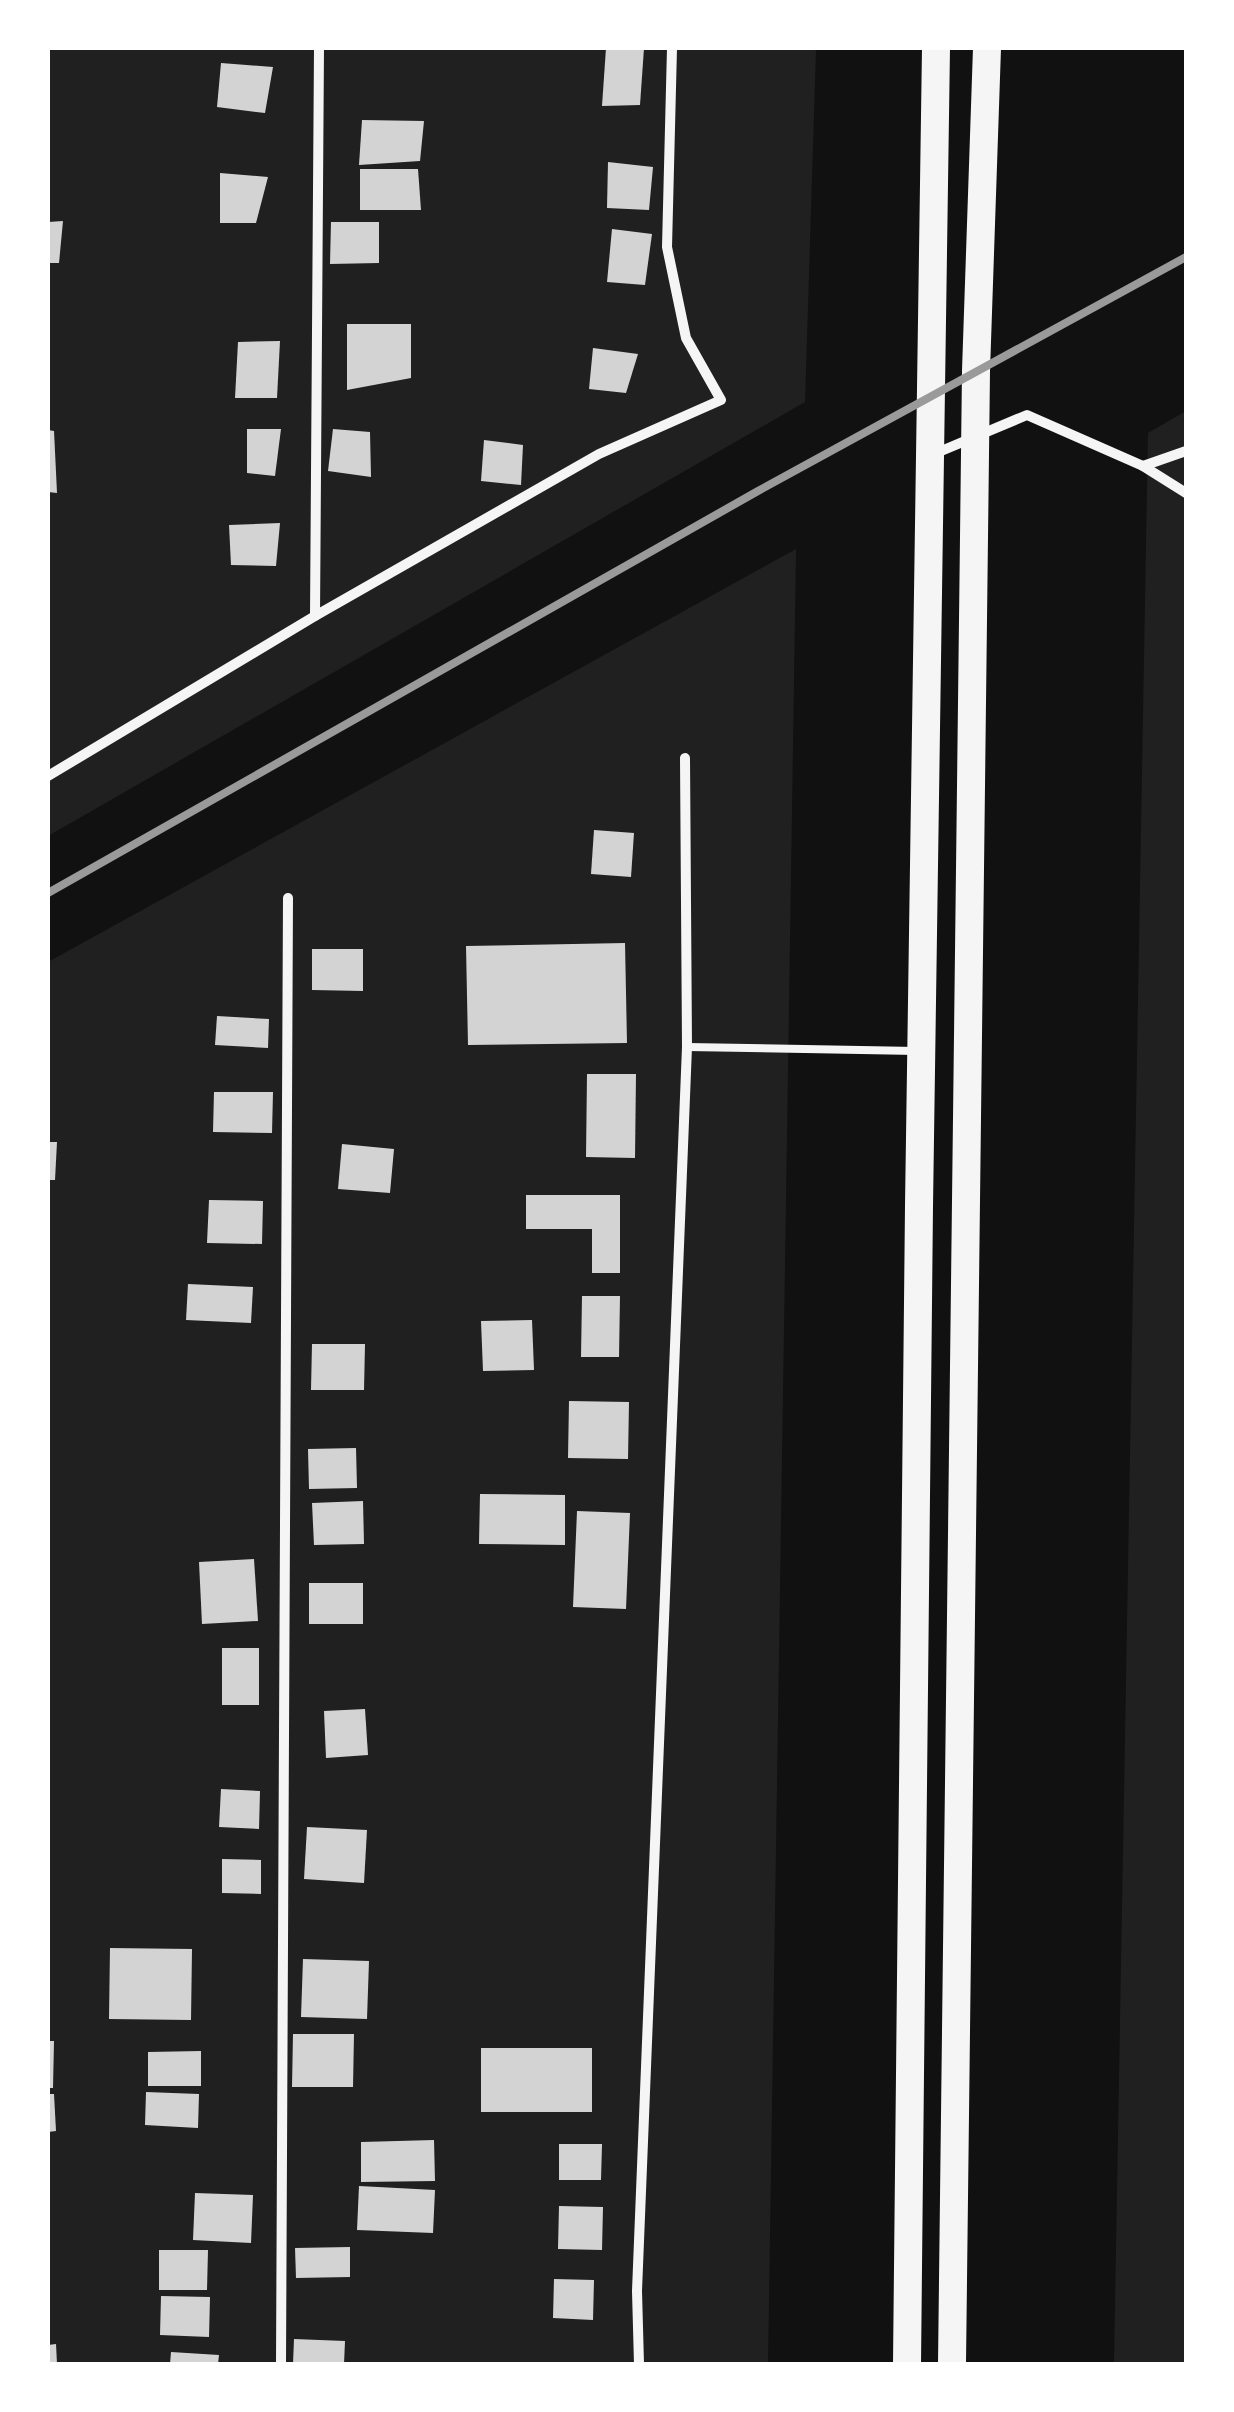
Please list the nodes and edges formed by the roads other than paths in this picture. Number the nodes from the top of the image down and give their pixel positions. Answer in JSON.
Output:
{"nodes":[{"id":1,"x":319,"y":48,"type":"edge"},
{"id":2,"x":672,"y":48,"type":"edge"},
{"id":3,"x":936,"y":48,"type":"edge"},
{"id":4,"x":987,"y":48,"type":"edge"},
{"id":5,"x":975,"y":435,"type":"junction"},
{"id":6,"x":1186,"y":451,"type":"edge"},
{"id":7,"x":931,"y":455,"type":"junction"},
{"id":8,"x":1143,"y":466,"type":"junction"},
{"id":9,"x":1186,"y":493,"type":"edge"},
{"id":10,"x":314,"y":616,"type":"junction"},
{"id":11,"x":685,"y":758,"type":"dead end"},
{"id":12,"x":48,"y":776,"type":"edge"},
{"id":13,"x":288,"y":898,"type":"dead end"},
{"id":14,"x":687,"y":1047,"type":"junction"},
{"id":15,"x":922,"y":1051,"type":"junction"},
{"id":16,"x":282,"y":2364,"type":"edge"},
{"id":17,"x":638,"y":2364,"type":"edge"},
{"id":18,"x":907,"y":2364,"type":"edge"},
{"id":19,"x":952,"y":2364,"type":"edge"}],
"edges":[{"from":1,"to":10,"type":"street"},
{"from":2,"to":10,"type":"street"},
{"from":3,"to":7,"type":"highway"},
{"from":4,"to":5,"type":"highway"},
{"from":5,"to":7,"type":"street"},
{"from":5,"to":8,"type":"street"},
{"from":5,"to":19,"type":"highway"},
{"from":6,"to":8,"type":"street"},
{"from":7,"to":15,"type":"highway"},
{"from":8,"to":9,"type":"street"},
{"from":10,"to":12,"type":"street"},
{"from":11,"to":14,"type":"street"},
{"from":13,"to":16,"type":"street"},
{"from":14,"to":15,"type":"lane"},
{"from":14,"to":17,"type":"street"},
{"from":15,"to":18,"type":"highway"}]}
